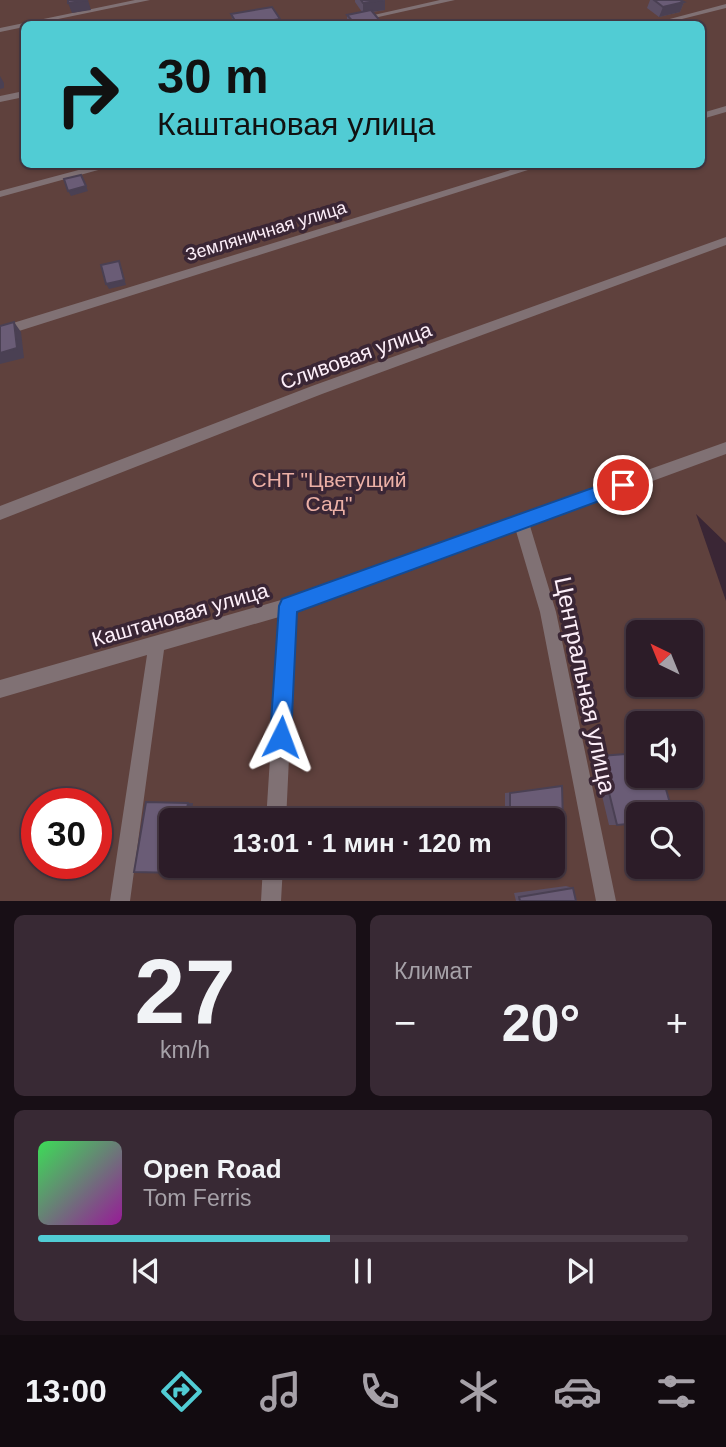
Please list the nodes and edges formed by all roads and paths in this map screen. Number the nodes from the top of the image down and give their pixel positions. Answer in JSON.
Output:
{"nodes":[{"id":1,"x":146,"y":0,"type":"edge"},
{"id":2,"x":451,"y":0,"type":"edge"},
{"id":3,"x":726,"y":6,"type":"edge"},
{"id":4,"x":40,"y":21,"type":"edge"},
{"id":5,"x":352,"y":21,"type":"edge"},
{"id":6,"x":667,"y":21,"type":"edge"},
{"id":7,"x":21,"y":25,"type":"edge"},
{"id":8,"x":0,"y":30,"type":"edge"},
{"id":9,"x":21,"y":95,"type":"edge"},
{"id":10,"x":0,"y":99,"type":"edge"},
{"id":11,"x":726,"y":109,"type":"edge"},
{"id":12,"x":705,"y":115,"type":"edge"},
{"id":13,"x":100,"y":168,"type":"edge"},
{"id":14,"x":529,"y":168,"type":"edge"},
{"id":15,"x":0,"y":194,"type":"edge"},
{"id":16,"x":726,"y":241,"type":"edge"},
{"id":17,"x":0,"y":332,"type":"edge"},
{"id":18,"x":726,"y":448,"type":"edge"},
{"id":19,"x":0,"y":513,"type":"edge"},
{"id":20,"x":521,"y":521,"type":"junction"},
{"id":21,"x":288,"y":606,"type":"junction"},
{"id":22,"x":157,"y":643,"type":"junction"},
{"id":23,"x":0,"y":689,"type":"edge"},
{"id":24,"x":277,"y":808,"type":"edge"},
{"id":25,"x":272,"y":878,"type":"edge"},
{"id":26,"x":120,"y":901,"type":"edge"},
{"id":27,"x":271,"y":901,"type":"edge"},
{"id":28,"x":606,"y":901,"type":"edge"}],
"edges":[{"from":1,"to":4,"type":"street"},
{"from":2,"to":5,"type":"street"},
{"from":3,"to":6,"type":"street"},
{"from":7,"to":8,"type":"street"},
{"from":9,"to":10,"type":"street"},
{"from":11,"to":12,"type":"street"},
{"from":13,"to":15,"type":"street"},
{"from":14,"to":17,"type":"street","name":"Земляничная улица"},
{"from":16,"to":19,"type":"street","name":"Сливовая улица"},
{"from":18,"to":20,"type":"street","name":"Каштановая улица"},
{"from":20,"to":21,"type":"street","name":"Каштановая улица"},
{"from":20,"to":28,"type":"street","name":"Центральная улица"},
{"from":21,"to":22,"type":"street","name":"Каштановая улица"},
{"from":21,"to":24,"type":"street"},
{"from":22,"to":23,"type":"street","name":"Каштановая улица"},
{"from":22,"to":26,"type":"street"},
{"from":25,"to":27,"type":"street"}]}
